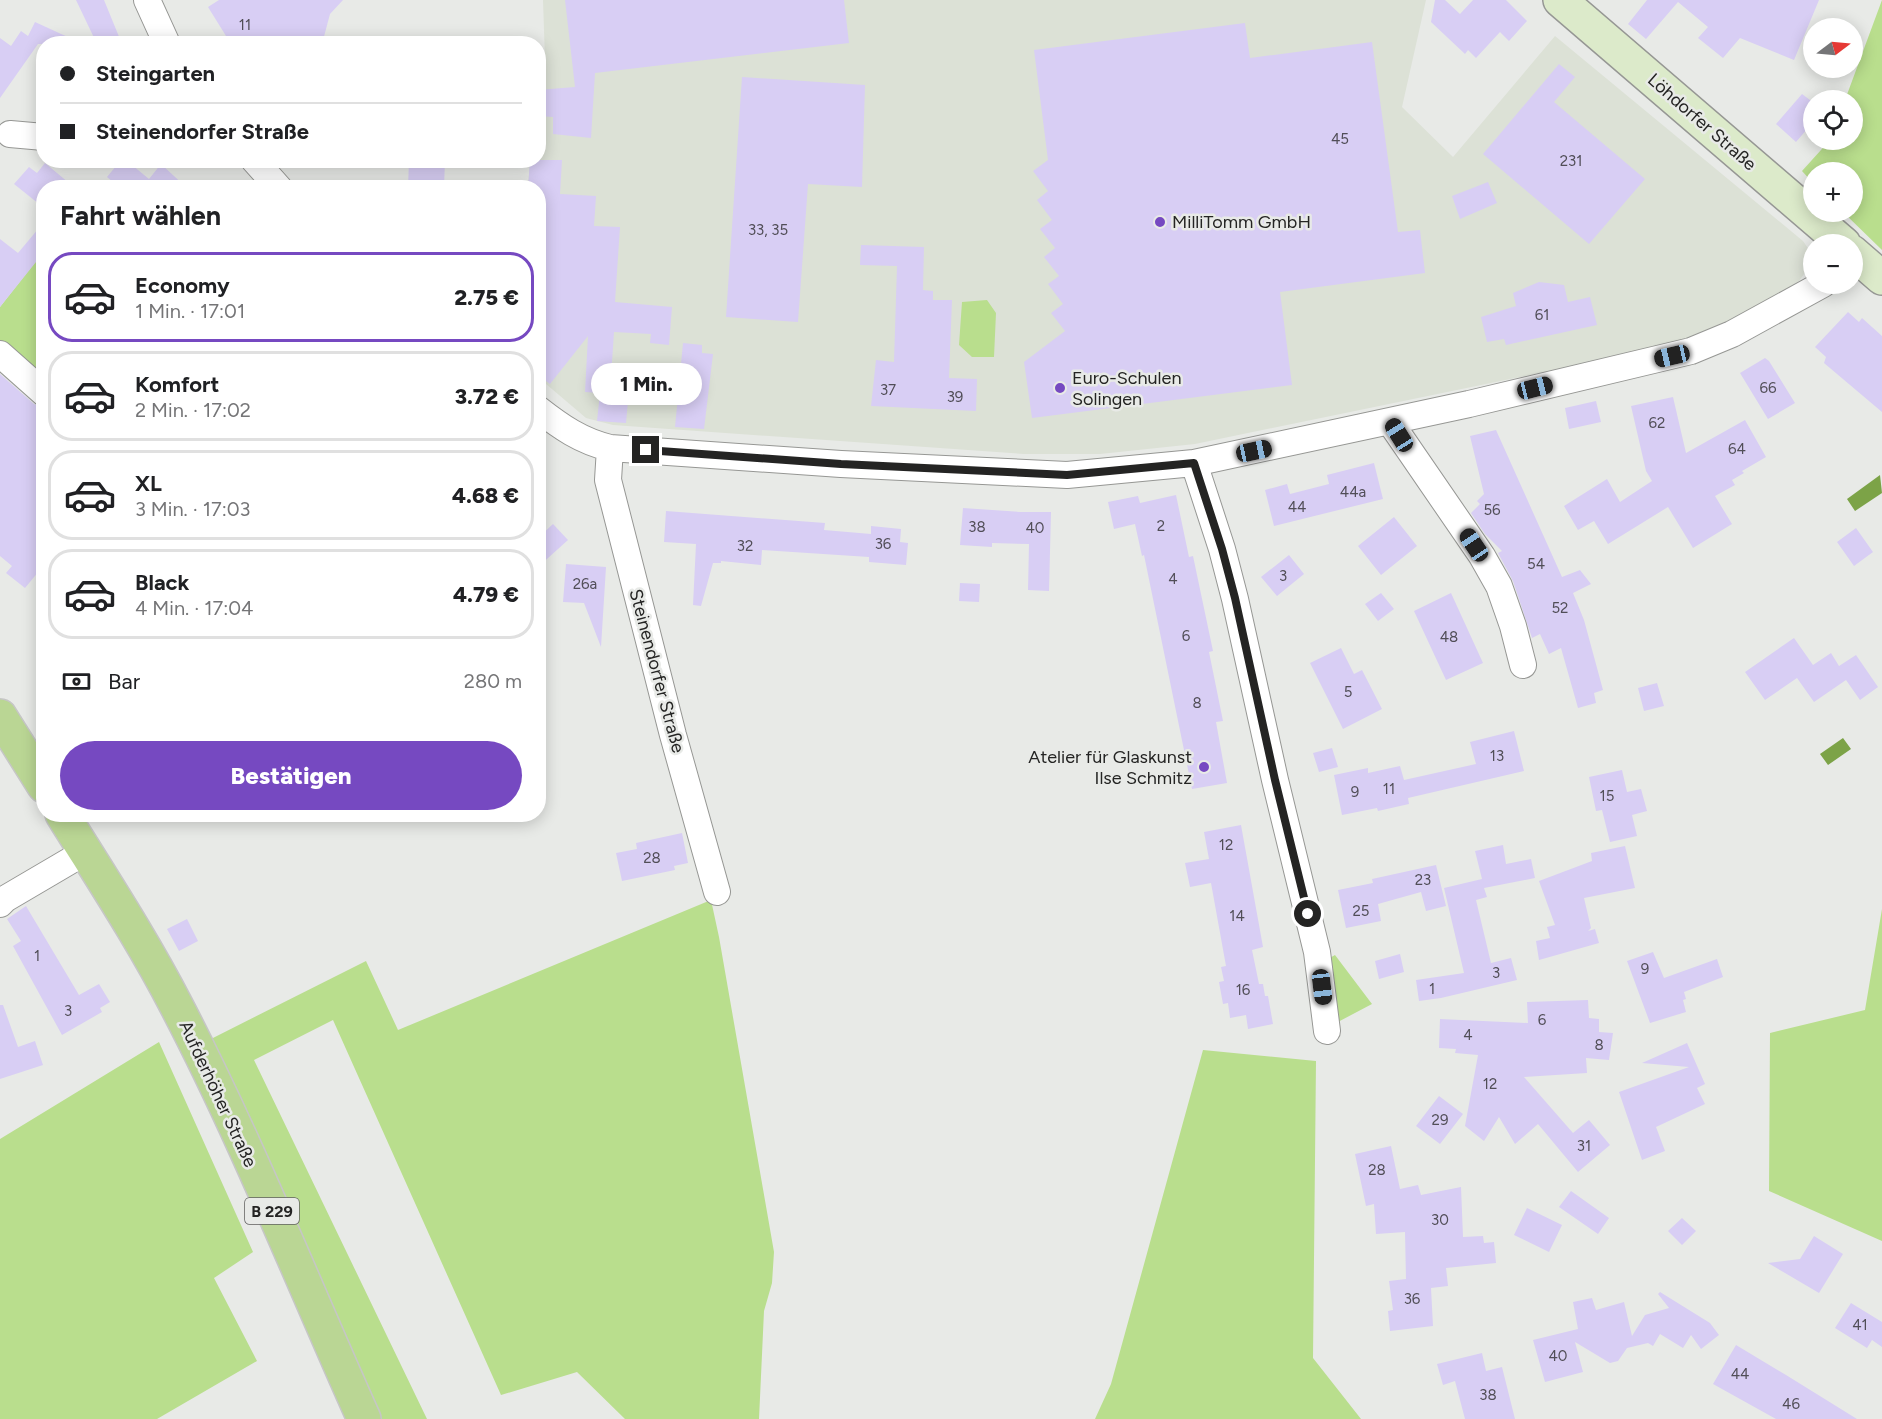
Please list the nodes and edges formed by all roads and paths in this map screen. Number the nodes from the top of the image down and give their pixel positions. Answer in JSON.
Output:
{"nodes":[{"id":1,"x":147,"y":0,"type":"edge"},
{"id":2,"x":1560,"y":0,"type":"edge"},
{"id":3,"x":164,"y":36,"type":"edge"},
{"id":4,"x":10,"y":134,"type":"dead end"},
{"id":5,"x":36,"y":136,"type":"edge"},
{"id":6,"x":261,"y":168,"type":"edge"},
{"id":7,"x":272,"y":180,"type":"edge"},
{"id":8,"x":1865,"y":263,"type":"edge"},
{"id":9,"x":1805,"y":294,"type":"edge"},
{"id":10,"x":0,"y":354,"type":"edge"},
{"id":11,"x":36,"y":386,"type":"edge"},
{"id":12,"x":546,"y":415,"type":"edge"},
{"id":13,"x":1390,"y":422,"type":"junction"},
{"id":14,"x":610,"y":447,"type":"junction"},
{"id":15,"x":1194,"y":463,"type":"junction"},
{"id":16,"x":1522,"y":665,"type":"dead end"},
{"id":17,"x":0,"y":716,"type":"edge"},
{"id":18,"x":36,"y":773,"type":"edge"},
{"id":19,"x":67,"y":822,"type":"edge"},
{"id":20,"x":85,"y":852,"type":"junction"},
{"id":21,"x":717,"y":892,"type":"dead end"},
{"id":22,"x":0,"y":904,"type":"edge"},
{"id":23,"x":1327,"y":1031,"type":"dead end"},
{"id":24,"x":364,"y":1419,"type":"edge"}],
"edges":[{"from":1,"to":3,"type":"street"},
{"from":2,"to":8,"type":"main road","name":"Löhdorfer Straße"},
{"from":4,"to":5,"type":"street"},
{"from":6,"to":7,"type":"street"},
{"from":9,"to":13,"type":"street"},
{"from":10,"to":11,"type":"street"},
{"from":12,"to":14,"type":"street"},
{"from":13,"to":15,"type":"street"},
{"from":13,"to":16,"type":"street"},
{"from":14,"to":15,"type":"street"},
{"from":14,"to":21,"type":"street","name":"Steinendorfer Straße"},
{"from":15,"to":23,"type":"street"},
{"from":17,"to":18,"type":"main road"},
{"from":19,"to":20,"type":"main road","name":"Aufderhöher Straße","number":"B 229"},
{"from":20,"to":22,"type":"street"},
{"from":20,"to":24,"type":"main road","name":"Aufderhöher Straße","number":"B 229"}]}
